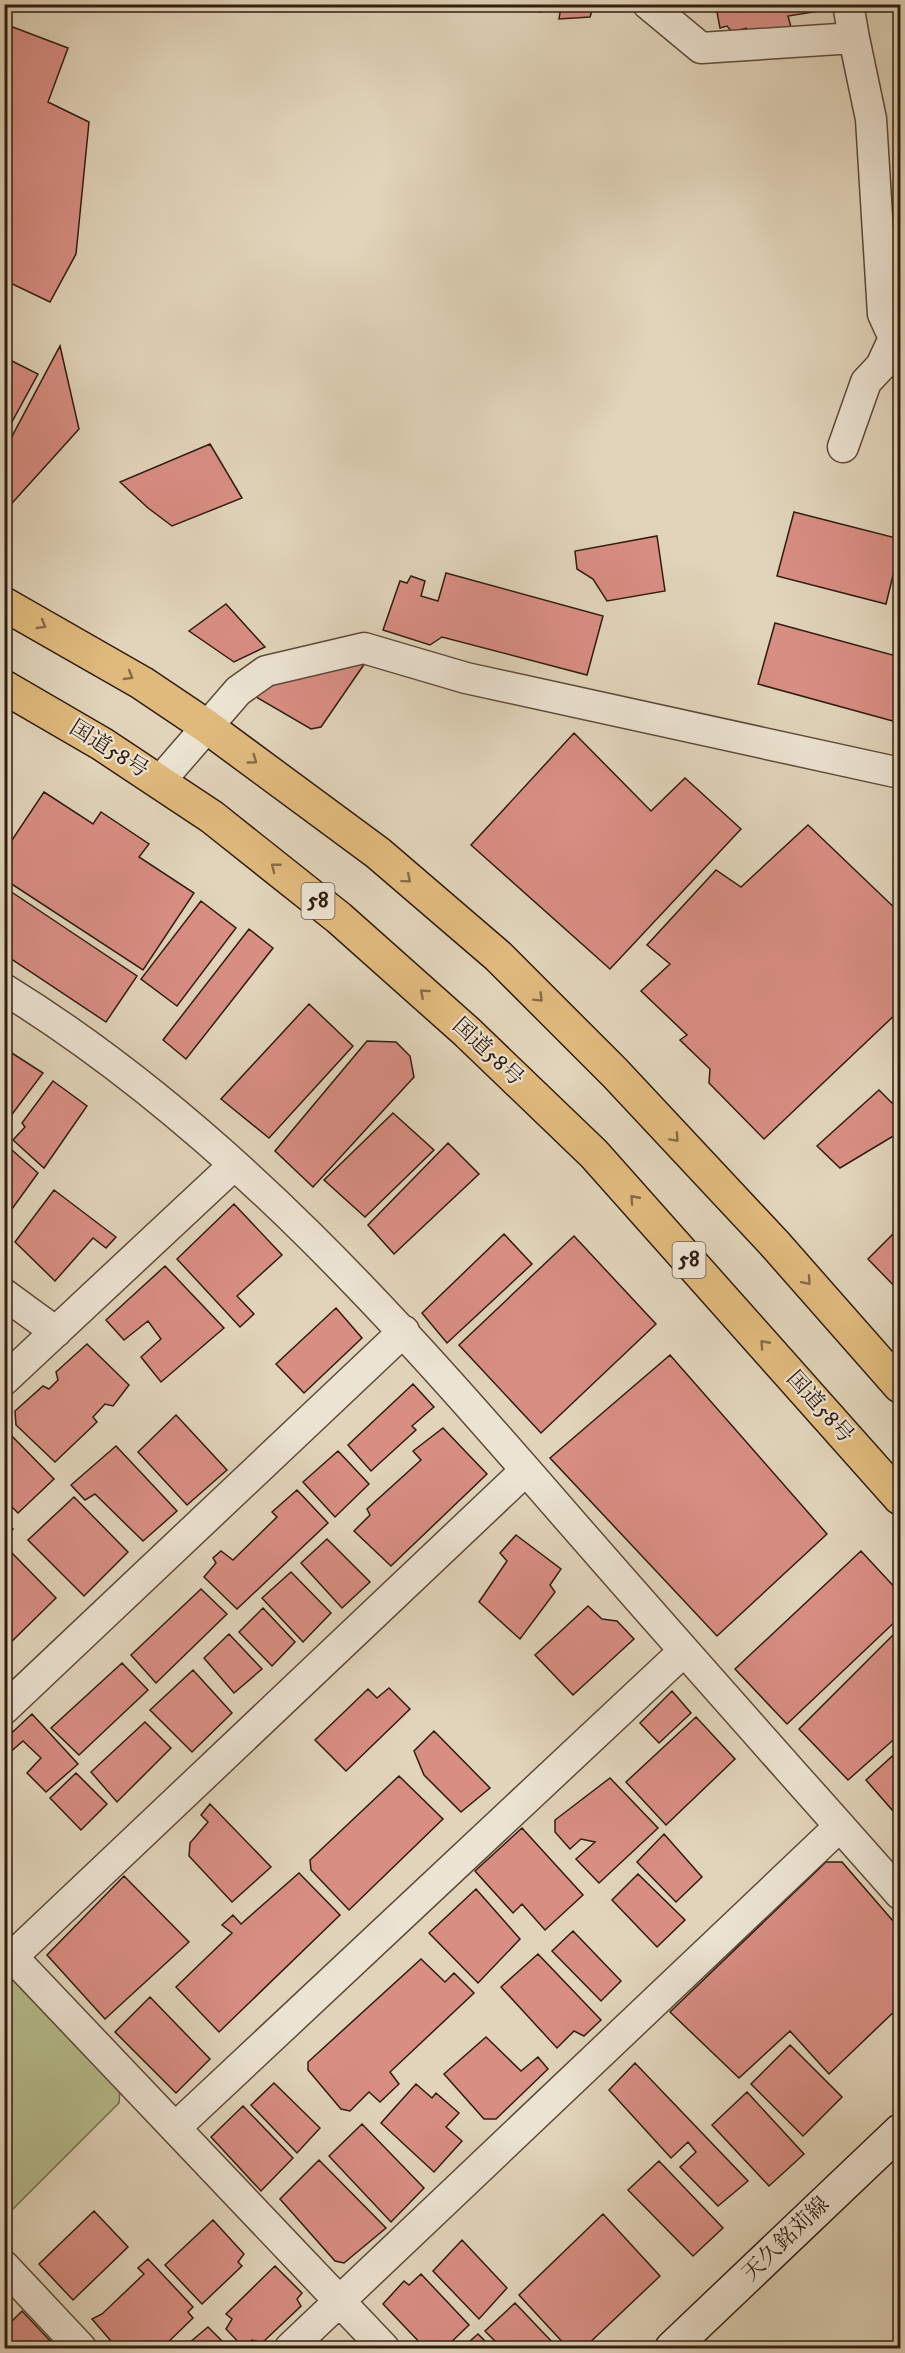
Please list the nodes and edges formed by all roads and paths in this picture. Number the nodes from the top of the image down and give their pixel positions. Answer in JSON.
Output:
{"nodes":[{"id":1,"x":648,"y":4,"type":"edge"},
{"id":2,"x":848,"y":4,"type":"edge"},
{"id":3,"x":854,"y":38,"type":"junction"},
{"id":4,"x":843,"y":447,"type":"dead end"},
{"id":5,"x":4,"y":604,"type":"edge"},
{"id":6,"x":4,"y":687,"type":"edge"},
{"id":7,"x":206,"y":726,"type":"junction"},
{"id":8,"x":900,"y":773,"type":"edge"},
{"id":9,"x":160,"y":781,"type":"junction"},
{"id":10,"x":4,"y":989,"type":"edge"},
{"id":11,"x":234,"y":1165,"type":"junction"},
{"id":12,"x":4,"y":1294,"type":"edge"},
{"id":13,"x":404,"y":1331,"type":"junction"},
{"id":14,"x":56,"y":1332,"type":"junction"},
{"id":15,"x":4,"y":1380,"type":"edge"},
{"id":16,"x":900,"y":1386,"type":"edge"},
{"id":17,"x":526,"y":1470,"type":"junction"},
{"id":18,"x":900,"y":1498,"type":"edge"},
{"id":19,"x":684,"y":1651,"type":"junction"},
{"id":20,"x":4,"y":1709,"type":"edge"},
{"id":21,"x":840,"y":1826,"type":"junction"},
{"id":22,"x":900,"y":1894,"type":"edge"},
{"id":23,"x":9,"y":1952,"type":"edge"},
{"id":24,"x":175,"y":2128,"type":"junction"},
{"id":25,"x":900,"y":2131,"type":"edge"},
{"id":26,"x":9,"y":2279,"type":"edge"},
{"id":27,"x":340,"y":2302,"type":"junction"},
{"id":28,"x":81,"y":2349,"type":"edge"},
{"id":29,"x":290,"y":2349,"type":"edge"},
{"id":30,"x":384,"y":2349,"type":"edge"},
{"id":31,"x":672,"y":2349,"type":"edge"}],
"edges":[{"from":1,"to":3,"type":"street"},
{"from":2,"to":3,"type":"street"},
{"from":3,"to":4,"type":"street"},
{"from":5,"to":7,"type":"highway","one_way":true},
{"from":6,"to":9,"type":"highway","name":"国道58号","number":"58"},
{"from":7,"to":8,"type":"street"},
{"from":7,"to":9,"type":"street"},
{"from":7,"to":16,"type":"highway","one_way":true},
{"from":18,"to":9,"type":"highway","name":"国道58号","number":"58","one_way":true},
{"from":10,"to":11,"type":"street"},
{"from":11,"to":13,"type":"street"},
{"from":11,"to":14,"type":"street"},
{"from":12,"to":14,"type":"street"},
{"from":13,"to":17,"type":"street"},
{"from":13,"to":20,"type":"street"},
{"from":14,"to":15,"type":"street"},
{"from":17,"to":19,"type":"street"},
{"from":17,"to":23,"type":"street"},
{"from":19,"to":21,"type":"street"},
{"from":19,"to":24,"type":"street"},
{"from":21,"to":22,"type":"street"},
{"from":21,"to":27,"type":"street"},
{"from":23,"to":24,"type":"street"},
{"from":24,"to":27,"type":"street"},
{"from":25,"to":31,"type":"street","name":"天久銘苅線"},
{"from":26,"to":28,"type":"street"},
{"from":27,"to":29,"type":"street"},
{"from":27,"to":30,"type":"street"}]}
